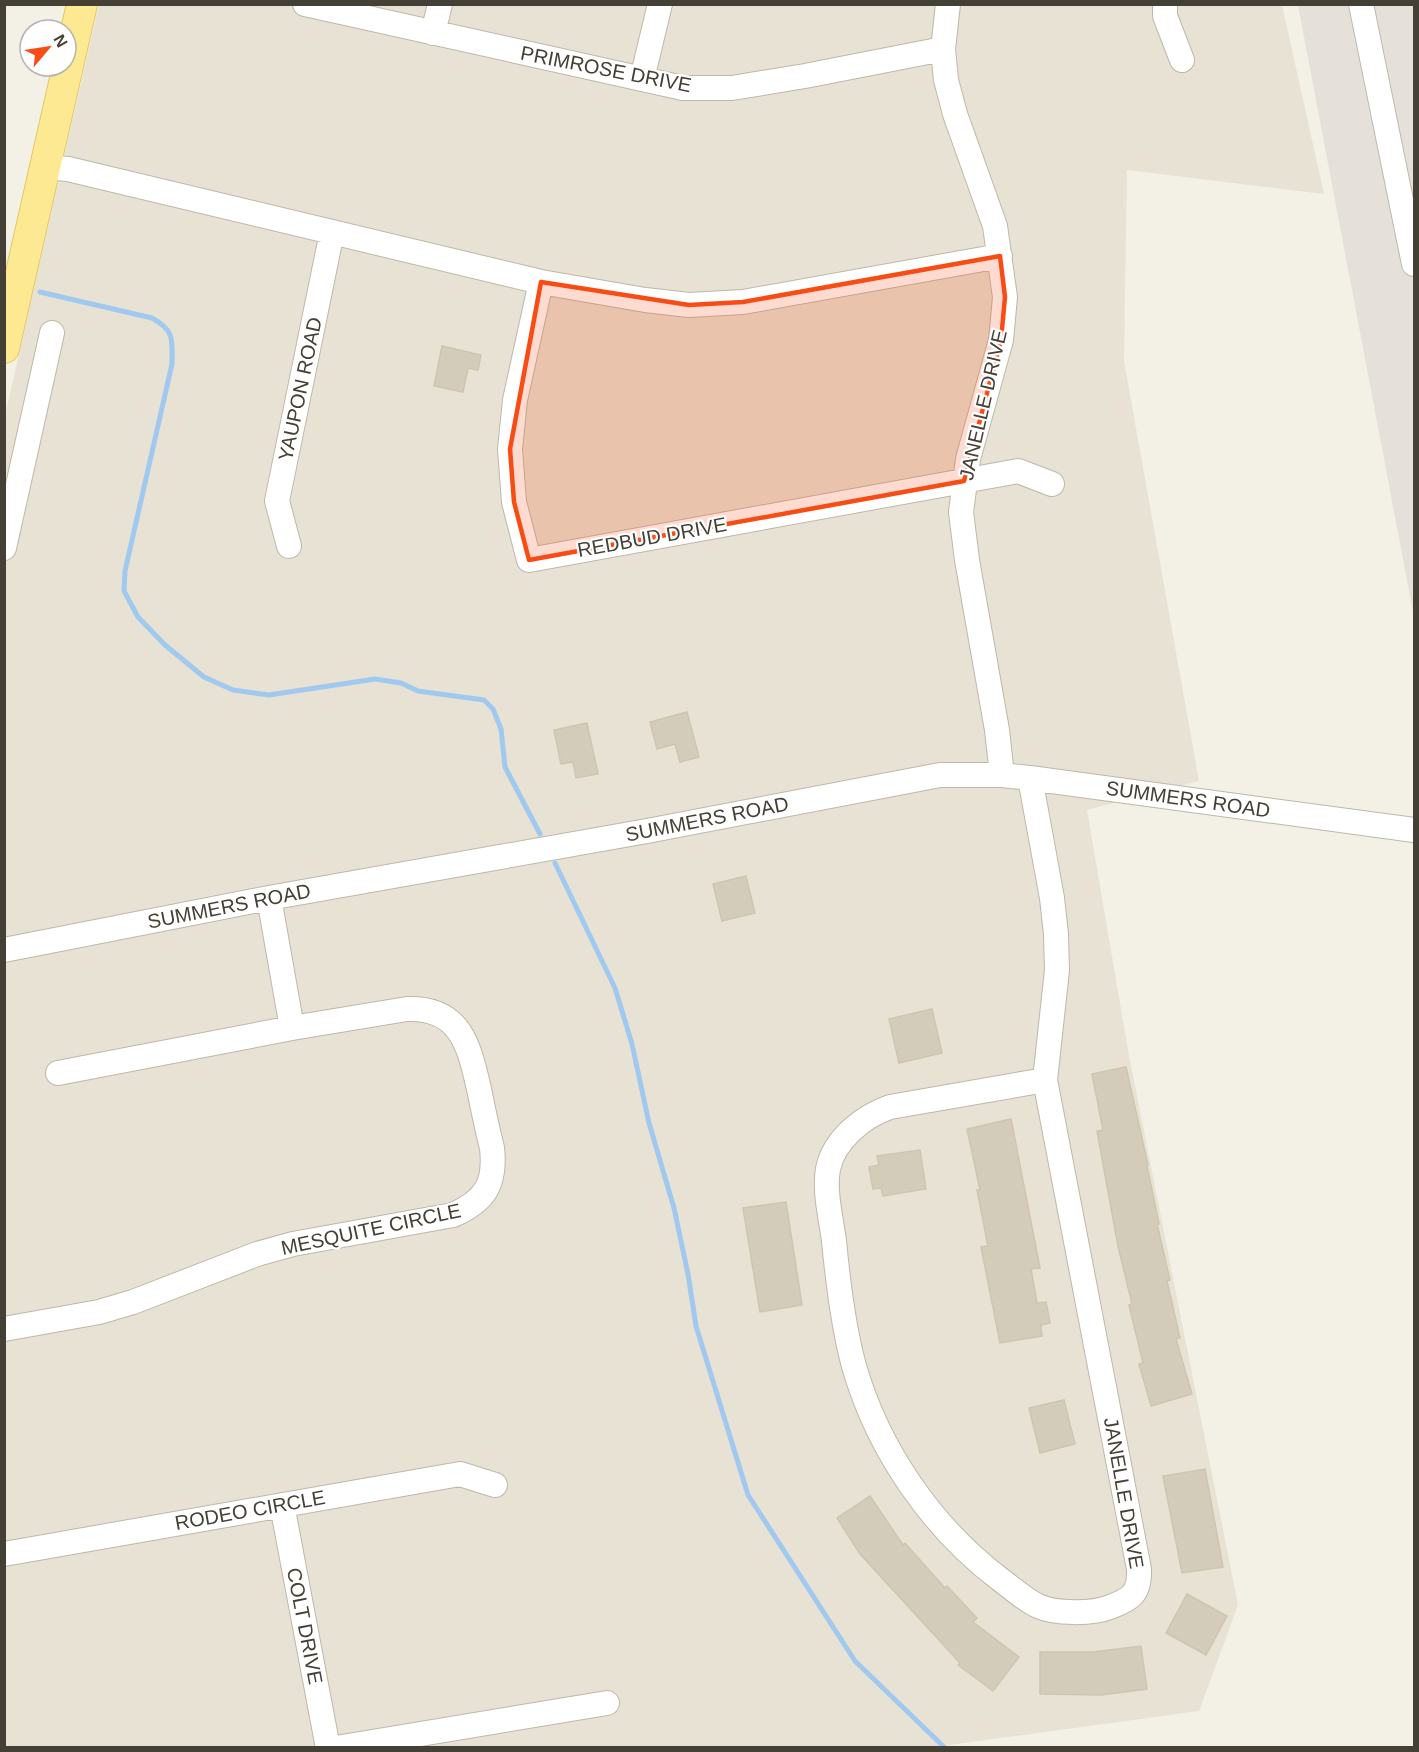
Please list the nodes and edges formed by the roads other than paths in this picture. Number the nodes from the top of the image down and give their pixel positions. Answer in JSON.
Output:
{"nodes":[{"id":1,"x":82,"y":4,"type":"edge"},
{"id":2,"x":305,"y":4,"type":"edge"},
{"id":3,"x":440,"y":4,"type":"edge"},
{"id":4,"x":660,"y":4,"type":"edge"},
{"id":5,"x":948,"y":4,"type":"edge"},
{"id":6,"x":1165,"y":4,"type":"edge"},
{"id":7,"x":1361,"y":4,"type":"edge"},
{"id":8,"x":433,"y":33,"type":"junction"},
{"id":9,"x":943,"y":49,"type":"junction"},
{"id":10,"x":1182,"y":60,"type":"dead end"},
{"id":11,"x":642,"y":79,"type":"junction"},
{"id":12,"x":46,"y":167,"type":"junction"},
{"id":13,"x":332,"y":232,"type":"junction"},
{"id":14,"x":1000,"y":256,"type":"junction"},
{"id":15,"x":1414,"y":264,"type":"edge"},
{"id":16,"x":541,"y":282,"type":"junction"},
{"id":17,"x":52,"y":333,"type":"dead end"},
{"id":18,"x":5,"y":344,"type":"edge"},
{"id":19,"x":964,"y":481,"type":"junction"},
{"id":20,"x":1052,"y":484,"type":"dead end"},
{"id":21,"x":289,"y":546,"type":"dead end"},
{"id":22,"x":4,"y":548,"type":"edge"},
{"id":23,"x":1002,"y":775,"type":"junction"},
{"id":24,"x":1030,"y":778,"type":"junction"},
{"id":25,"x":1414,"y":830,"type":"edge"},
{"id":26,"x":269,"y":898,"type":"junction"},
{"id":27,"x":4,"y":950,"type":"edge"},
{"id":28,"x":292,"y":1028,"type":"junction"},
{"id":29,"x":58,"y":1073,"type":"dead end"},
{"id":30,"x":1045,"y":1080,"type":"junction"},
{"id":31,"x":4,"y":1329,"type":"edge"},
{"id":32,"x":495,"y":1485,"type":"dead end"},
{"id":33,"x":282,"y":1505,"type":"junction"},
{"id":34,"x":4,"y":1554,"type":"edge"},
{"id":35,"x":607,"y":1703,"type":"dead end"},
{"id":36,"x":328,"y":1748,"type":"edge"},
{"id":37,"x":336,"y":1748,"type":"edge"}],
"edges":[{"from":1,"to":12,"type":"main road"},
{"from":2,"to":8,"type":"street","name":"PRIMROSE DRIVE"},
{"from":3,"to":8,"type":"street"},
{"from":4,"to":11,"type":"street"},
{"from":5,"to":9,"type":"street","name":"JANELLE DRIVE"},
{"from":6,"to":10,"type":"street"},
{"from":7,"to":15,"type":"street"},
{"from":8,"to":11,"type":"street","name":"PRIMROSE DRIVE"},
{"from":9,"to":11,"type":"street","name":"PRIMROSE DRIVE"},
{"from":9,"to":14,"type":"street","name":"JANELLE DRIVE"},
{"from":12,"to":13,"type":"street"},
{"from":12,"to":18,"type":"main road"},
{"from":13,"to":16,"type":"street"},
{"from":13,"to":21,"type":"street","name":"YAUPON ROAD"},
{"from":14,"to":16,"type":"street"},
{"from":14,"to":19,"type":"street","name":"JANELLE DRIVE"},
{"from":16,"to":19,"type":"street","name":"REDBUD DRIVE"},
{"from":17,"to":22,"type":"street"},
{"from":19,"to":20,"type":"street","name":"REDBUD DRIVE"},
{"from":19,"to":23,"type":"street","name":"JANELLE DRIVE"},
{"from":23,"to":24,"type":"street","name":"SUMMERS ROAD"},
{"from":23,"to":26,"type":"street","name":"SUMMERS ROAD"},
{"from":24,"to":25,"type":"street","name":"SUMMERS ROAD"},
{"from":24,"to":30,"type":"street","name":"JANELLE DRIVE"},
{"from":26,"to":27,"type":"street","name":"SUMMERS ROAD"},
{"from":26,"to":28,"type":"street"},
{"from":28,"to":29,"type":"street","name":"MESQUITE CIRCLE"},
{"from":28,"to":31,"type":"street","name":"MESQUITE CIRCLE"},
{"from":30,"to":30,"type":"street","name":"JANELLE DRIVE"},
{"from":32,"to":33,"type":"street","name":"RODEO CIRCLE"},
{"from":33,"to":34,"type":"street","name":"RODEO CIRCLE"},
{"from":33,"to":36,"type":"street","name":"COLT DRIVE"},
{"from":35,"to":37,"type":"street"}]}
